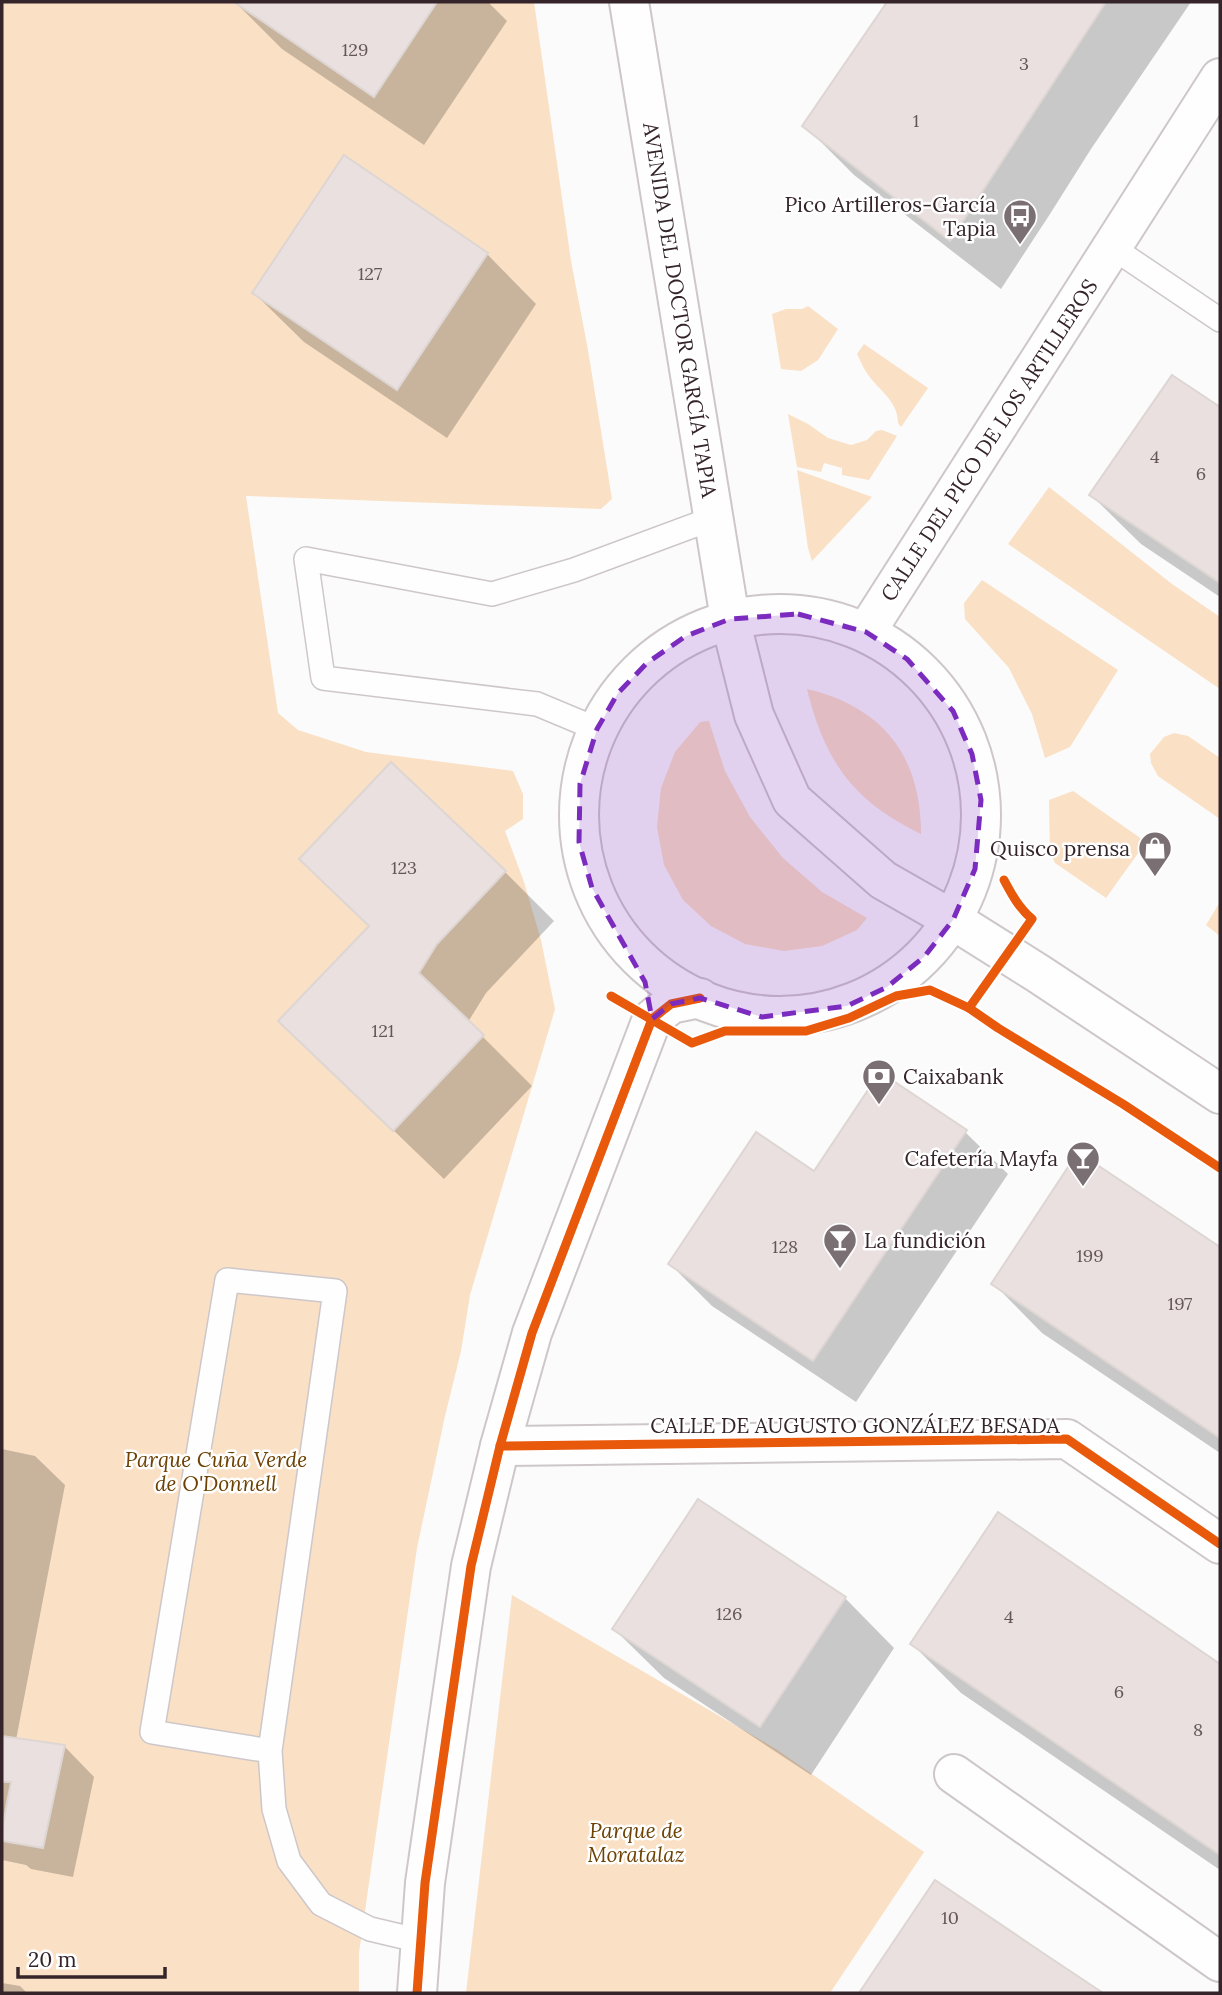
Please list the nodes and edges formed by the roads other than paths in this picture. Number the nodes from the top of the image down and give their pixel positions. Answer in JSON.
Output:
{"nodes":[{"id":1,"x":629,"y":2,"type":"edge"},
{"id":2,"x":1220,"y":78,"type":"edge"},
{"id":3,"x":1112,"y":248,"type":"junction"},
{"id":4,"x":1220,"y":320,"type":"edge"},
{"id":5,"x":714,"y":518,"type":"junction"},
{"id":6,"x":730,"y":619,"type":"junction"},
{"id":7,"x":866,"y":632,"type":"junction"},
{"id":8,"x":597,"y":729,"type":"junction"},
{"id":9,"x":953,"y":920,"type":"junction"},
{"id":10,"x":629,"y":949,"type":"junction"},
{"id":11,"x":700,"y":998,"type":"junction"},
{"id":12,"x":652,"y":1018,"type":"junction"},
{"id":13,"x":1220,"y":1094,"type":"edge"},
{"id":14,"x":500,"y":1446,"type":"junction"},
{"id":15,"x":1220,"y":1544,"type":"edge"},
{"id":16,"x":270,"y":1751,"type":"junction"},
{"id":17,"x":954,"y":1774,"type":"dead end"},
{"id":18,"x":421,"y":1941,"type":"junction"},
{"id":19,"x":1220,"y":1962,"type":"edge"},
{"id":20,"x":417,"y":1993,"type":"edge"}],
"edges":[{"from":1,"to":5,"type":"street","name":"AVENIDA DEL DOCTOR GARCÍA TAPIA"},
{"from":2,"to":3,"type":"street","name":"CALLE DEL PICO DE LOS ARTILLEROS"},
{"from":3,"to":4,"type":"lane"},
{"from":3,"to":7,"type":"street","name":"CALLE DEL PICO DE LOS ARTILLEROS"},
{"from":5,"to":6,"type":"street","name":"AVENIDA DEL DOCTOR GARCÍA TAPIA"},
{"from":5,"to":8,"type":"lane"},
{"from":6,"to":7,"type":"street"},
{"from":6,"to":8,"type":"street"},
{"from":6,"to":9,"type":"street","name":"AVENIDA DEL DOCTOR GARCÍA TAPIA"},
{"from":7,"to":9,"type":"street"},
{"from":8,"to":10,"type":"street"},
{"from":9,"to":11,"type":"street"},
{"from":9,"to":13,"type":"street","name":"AVENIDA DEL DOCTOR GARCÍA TAPIA"},
{"from":10,"to":11,"type":"street"},
{"from":10,"to":12,"type":"street"},
{"from":11,"to":12,"type":"street"},
{"from":12,"to":14,"type":"street"},
{"from":14,"to":15,"type":"street","name":"CALLE DE AUGUSTO GONZÁLEZ BESADA"},
{"from":14,"to":18,"type":"street"},
{"from":16,"to":16,"type":"lane"},
{"from":16,"to":18,"type":"lane"},
{"from":17,"to":19,"type":"street"},
{"from":18,"to":20,"type":"street"}]}
